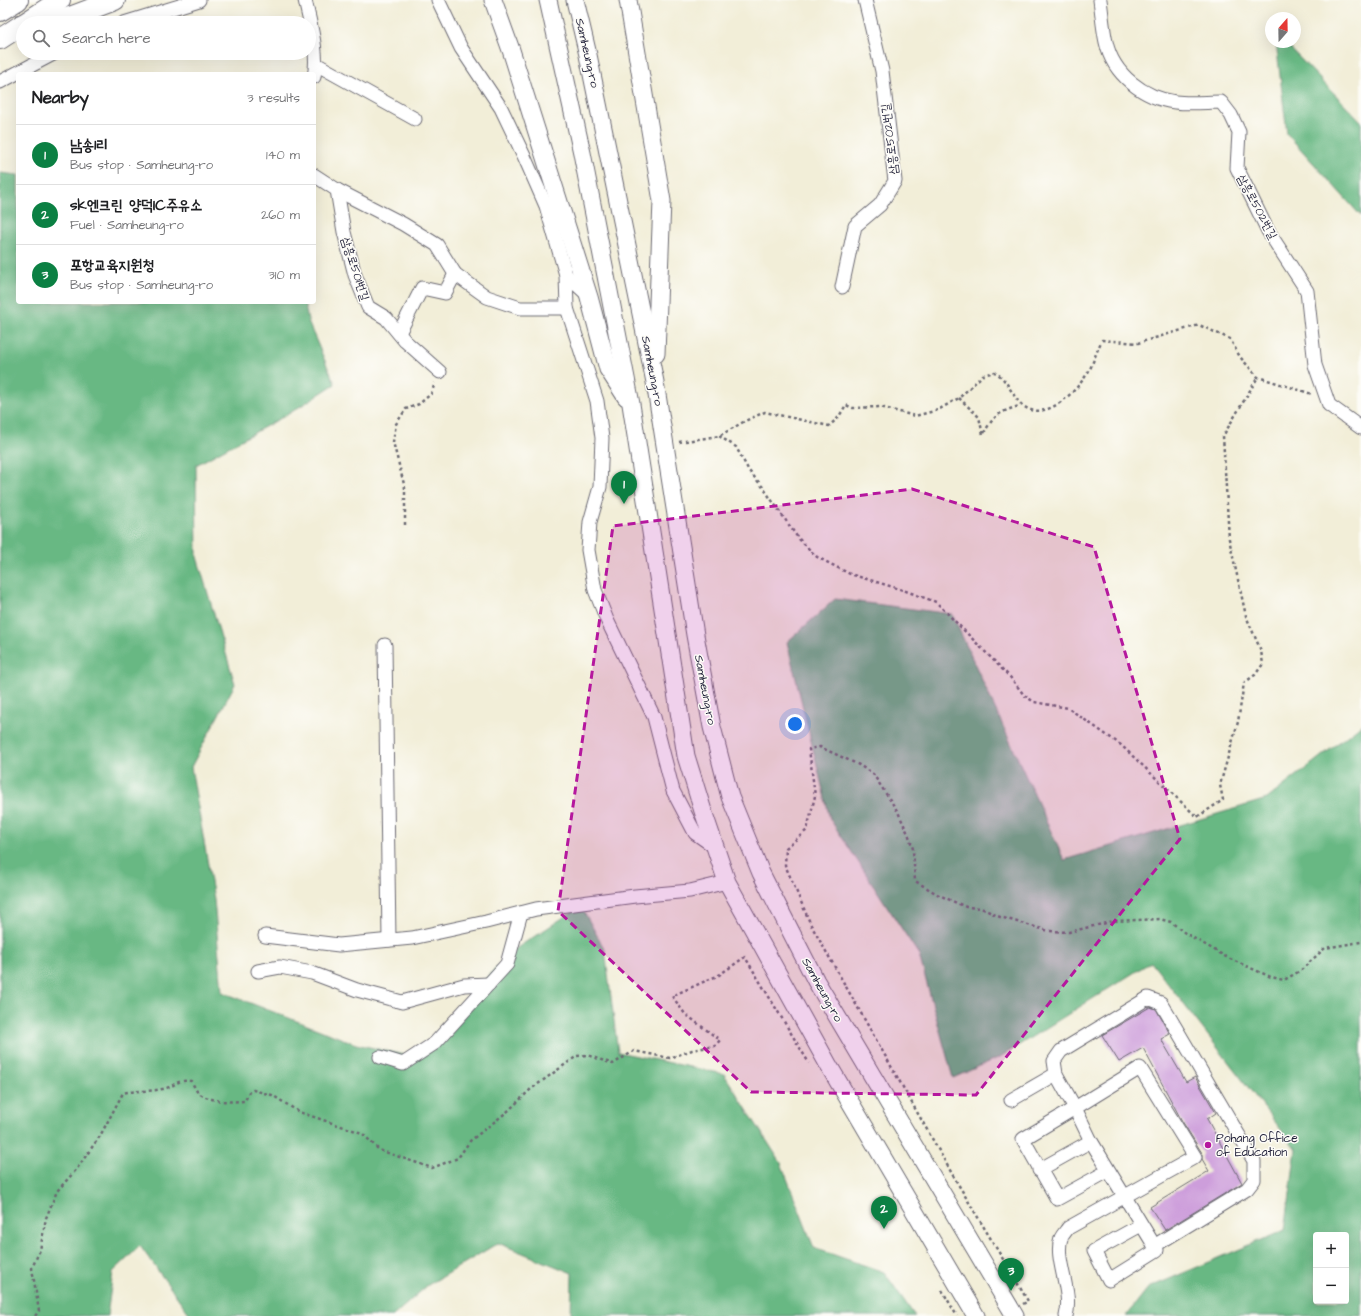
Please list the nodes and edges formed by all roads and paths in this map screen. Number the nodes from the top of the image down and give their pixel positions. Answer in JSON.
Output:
{"nodes":[{"id":1,"x":18,"y":0,"type":"edge"},
{"id":2,"x":60,"y":0,"type":"edge"},
{"id":3,"x":90,"y":0,"type":"edge"},
{"id":4,"x":115,"y":0,"type":"edge"},
{"id":5,"x":199,"y":0,"type":"edge"},
{"id":6,"x":305,"y":0,"type":"edge"},
{"id":7,"x":438,"y":0,"type":"edge"},
{"id":8,"x":493,"y":0,"type":"edge"},
{"id":9,"x":548,"y":0,"type":"edge"},
{"id":10,"x":575,"y":0,"type":"edge"},
{"id":11,"x":628,"y":0,"type":"edge"},
{"id":12,"x":865,"y":0,"type":"edge"},
{"id":13,"x":1100,"y":0,"type":"edge"},
{"id":14,"x":0,"y":11,"type":"edge"},
{"id":15,"x":36,"y":16,"type":"edge"},
{"id":16,"x":63,"y":16,"type":"edge"},
{"id":17,"x":73,"y":16,"type":"edge"},
{"id":18,"x":147,"y":16,"type":"edge"},
{"id":19,"x":308,"y":16,"type":"edge"},
{"id":20,"x":16,"y":29,"type":"edge"},
{"id":21,"x":0,"y":39,"type":"edge"},
{"id":22,"x":16,"y":40,"type":"edge"},
{"id":23,"x":0,"y":48,"type":"edge"},
{"id":24,"x":42,"y":60,"type":"edge"},
{"id":25,"x":316,"y":60,"type":"edge"},
{"id":26,"x":316,"y":64,"type":"junction"},
{"id":27,"x":19,"y":72,"type":"edge"},
{"id":28,"x":315,"y":72,"type":"edge"},
{"id":29,"x":16,"y":74,"type":"edge"},
{"id":30,"x":0,"y":82,"type":"edge"},
{"id":31,"x":415,"y":119,"type":"dead end"},
{"id":32,"x":316,"y":176,"type":"edge"},
{"id":33,"x":337,"y":190,"type":"junction"},
{"id":34,"x":456,"y":274,"type":"junction"},
{"id":35,"x":566,"y":274,"type":"junction"},
{"id":36,"x":842,"y":288,"type":"dead end"},
{"id":37,"x":589,"y":297,"type":"junction"},
{"id":38,"x":567,"y":308,"type":"junction"},
{"id":39,"x":399,"y":333,"type":"junction"},
{"id":40,"x":440,"y":372,"type":"joint"},
{"id":41,"x":1258,"y":377,"type":"junction"},
{"id":42,"x":655,"y":382,"type":"junction"},
{"id":43,"x":959,"y":398,"type":"junction"},
{"id":44,"x":1327,"y":398,"type":"junction"},
{"id":45,"x":631,"y":404,"type":"junction"},
{"id":46,"x":1022,"y":405,"type":"junction"},
{"id":47,"x":1361,"y":428,"type":"edge"},
{"id":48,"x":719,"y":436,"type":"junction"},
{"id":49,"x":665,"y":444,"type":"junction"},
{"id":50,"x":405,"y":525,"type":"dead end"},
{"id":51,"x":385,"y":645,"type":"dead end"},
{"id":52,"x":715,"y":847,"type":"junction"},
{"id":53,"x":727,"y":882,"type":"junction"},
{"id":54,"x":521,"y":913,"type":"junction"},
{"id":55,"x":265,"y":936,"type":"dead end"},
{"id":56,"x":389,"y":940,"type":"junction"},
{"id":57,"x":1361,"y":942,"type":"edge"},
{"id":58,"x":258,"y":971,"type":"dead end"},
{"id":59,"x":489,"y":984,"type":"junction"},
{"id":60,"x":380,"y":1058,"type":"dead end"},
{"id":61,"x":810,"y":1065,"type":"dead end"},
{"id":62,"x":1056,"y":1074,"type":"junction"},
{"id":63,"x":1012,"y":1100,"type":"dead end"},
{"id":64,"x":1075,"y":1108,"type":"junction"},
{"id":65,"x":1091,"y":1141,"type":"junction"},
{"id":66,"x":1039,"y":1170,"type":"junction"},
{"id":67,"x":1108,"y":1171,"type":"junction"},
{"id":68,"x":1124,"y":1195,"type":"junction"},
{"id":69,"x":1141,"y":1225,"type":"junction"},
{"id":70,"x":1154,"y":1246,"type":"junction"},
{"id":71,"x":941,"y":1289,"type":"dead end"},
{"id":72,"x":1019,"y":1310,"type":"edge"},
{"id":73,"x":35,"y":1316,"type":"edge"},
{"id":74,"x":957,"y":1316,"type":"edge"},
{"id":75,"x":976,"y":1316,"type":"edge"},
{"id":76,"x":1066,"y":1316,"type":"edge"}],
"edges":[{"from":1,"to":14,"type":"highway"},
{"from":2,"to":15,"type":"highway"},
{"from":3,"to":16,"type":"highway"},
{"from":4,"to":17,"type":"highway"},
{"from":5,"to":18,"type":"street"},
{"from":6,"to":19,"type":"street"},
{"from":7,"to":35,"type":"street"},
{"from":8,"to":37,"type":"main road"},
{"from":9,"to":45,"type":"main road"},
{"from":10,"to":42,"type":"main road","name":"Samheung-ro"},
{"from":11,"to":42,"type":"main road"},
{"from":12,"to":36,"type":"street","name":"삼흥로502번길"},
{"from":13,"to":44,"type":"street","name":"삼흥로502번길"},
{"from":20,"to":21,"type":"highway"},
{"from":22,"to":23,"type":"highway"},
{"from":24,"to":27,"type":"street"},
{"from":25,"to":26,"type":"street"},
{"from":26,"to":28,"type":"street"},
{"from":26,"to":31,"type":"street"},
{"from":29,"to":30,"type":"street"},
{"from":32,"to":33,"type":"street"},
{"from":33,"to":34,"type":"street"},
{"from":33,"to":39,"type":"street","name":"삼흥로501번길"},
{"from":34,"to":38,"type":"street"},
{"from":34,"to":39,"type":"street"},
{"from":35,"to":37,"type":"street"},
{"from":35,"to":38,"type":"street"},
{"from":37,"to":45,"type":"main road"},
{"from":38,"to":52,"type":"street"},
{"from":39,"to":40,"type":"street","name":"삼흥로501번길"},
{"from":40,"to":50,"type":"path"},
{"from":41,"to":44,"type":"path"},
{"from":41,"to":46,"type":"path"},
{"from":41,"to":48,"type":"path"},
{"from":42,"to":49,"type":"main road","name":"Samheung-ro"},
{"from":43,"to":46,"type":"path"},
{"from":43,"to":46,"type":"path"},
{"from":43,"to":48,"type":"path"},
{"from":44,"to":47,"type":"street","name":"삼흥로502번길"},
{"from":45,"to":52,"type":"main road"},
{"from":48,"to":49,"type":"path"},
{"from":49,"to":72,"type":"main road","name":"Samheung-ro"},
{"from":51,"to":56,"type":"street"},
{"from":52,"to":53,"type":"main road"},
{"from":53,"to":54,"type":"street"},
{"from":53,"to":75,"type":"main road"},
{"from":54,"to":56,"type":"street"},
{"from":54,"to":59,"type":"street"},
{"from":55,"to":56,"type":"street"},
{"from":57,"to":72,"type":"path"},
{"from":58,"to":59,"type":"street"},
{"from":59,"to":60,"type":"street"},
{"from":61,"to":73,"type":"path"},
{"from":62,"to":63,"type":"street"},
{"from":62,"to":64,"type":"street"},
{"from":62,"to":70,"type":"street"},
{"from":64,"to":65,"type":"street"},
{"from":64,"to":66,"type":"street"},
{"from":64,"to":68,"type":"street"},
{"from":65,"to":66,"type":"street"},
{"from":65,"to":67,"type":"street"},
{"from":66,"to":67,"type":"street"},
{"from":67,"to":68,"type":"street"},
{"from":68,"to":69,"type":"street"},
{"from":68,"to":76,"type":"street"},
{"from":69,"to":70,"type":"street"},
{"from":69,"to":70,"type":"street"},
{"from":71,"to":74,"type":"path"}]}
